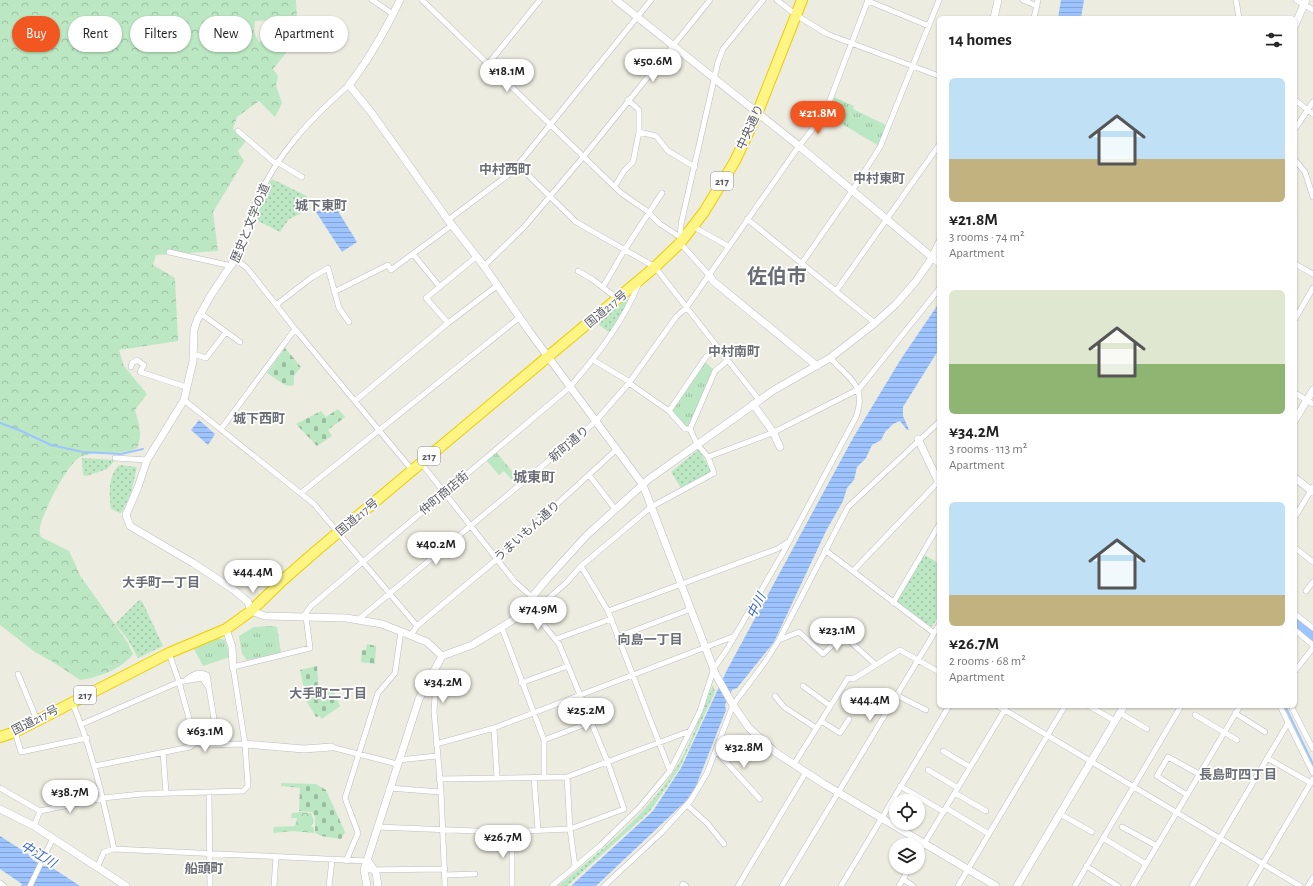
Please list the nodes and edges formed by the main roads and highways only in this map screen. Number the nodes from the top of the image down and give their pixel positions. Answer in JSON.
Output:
{"nodes":[{"id":1,"x":802,"y":0,"type":"edge"},
{"id":2,"x":680,"y":240,"type":"joint"},
{"id":3,"x":0,"y":737,"type":"edge"}],
"edges":[{"from":1,"to":2,"type":"highway","name":"中央通り","number":"217"},
{"from":2,"to":3,"type":"highway","name":"国道217号","number":"217"}]}
